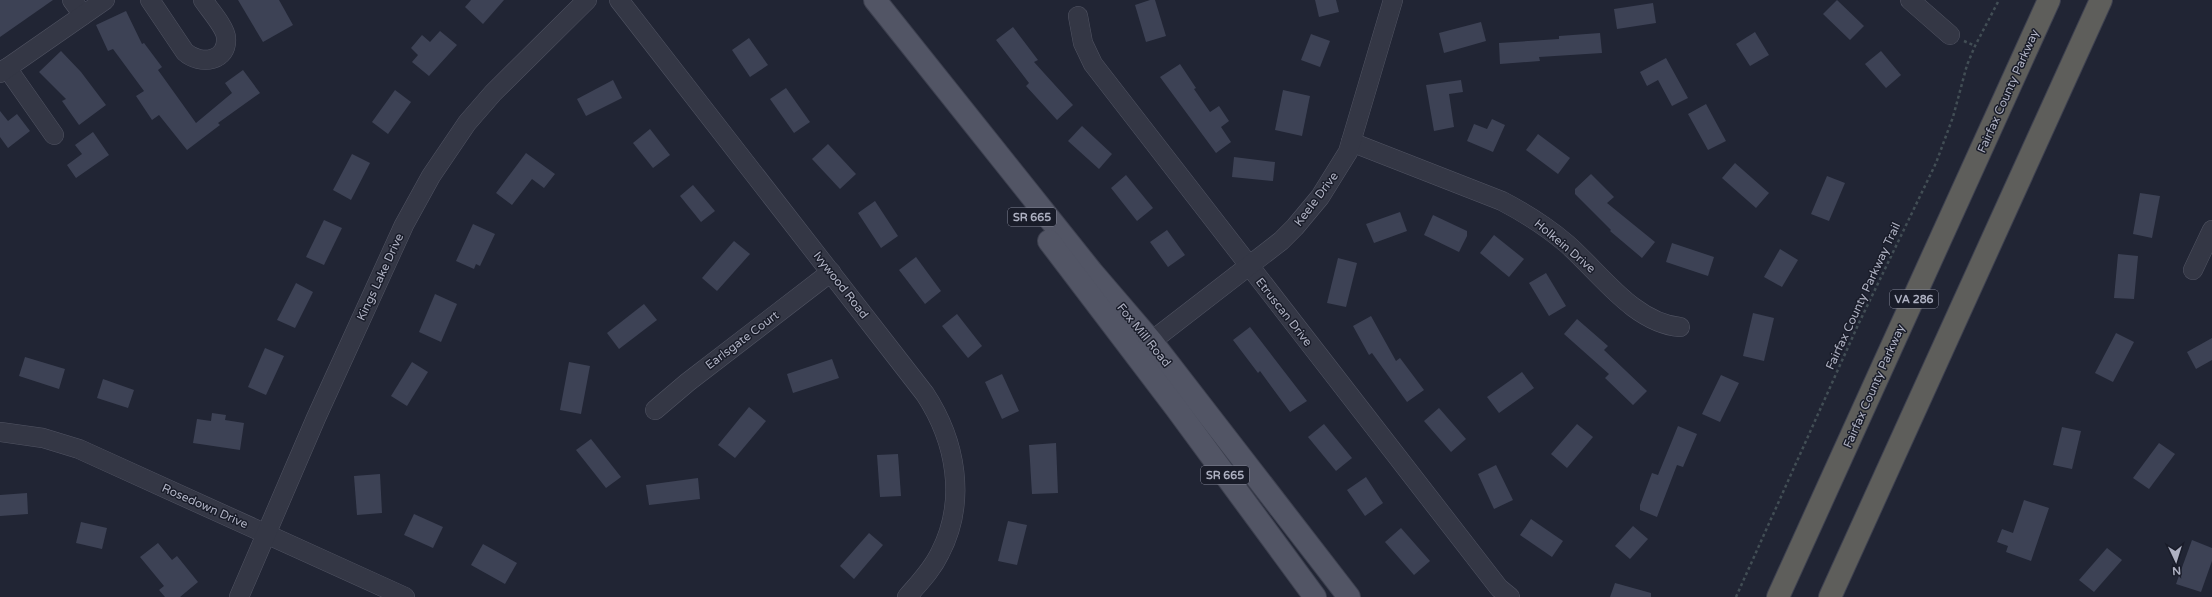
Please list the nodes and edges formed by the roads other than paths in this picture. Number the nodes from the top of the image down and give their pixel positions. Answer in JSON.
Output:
{"nodes":[{"id":1,"x":105,"y":0,"type":"edge"},
{"id":2,"x":150,"y":0,"type":"edge"},
{"id":3,"x":203,"y":0,"type":"edge"},
{"id":4,"x":586,"y":0,"type":"edge"},
{"id":5,"x":619,"y":0,"type":"edge"},
{"id":6,"x":875,"y":0,"type":"edge"},
{"id":7,"x":1393,"y":0,"type":"edge"},
{"id":8,"x":1910,"y":0,"type":"edge"},
{"id":9,"x":2049,"y":0,"type":"edge"},
{"id":10,"x":2101,"y":0,"type":"edge"},
{"id":11,"x":78,"y":8,"type":"edge"},
{"id":12,"x":1078,"y":16,"type":"dead end"},
{"id":13,"x":1950,"y":34,"type":"dead end"},
{"id":14,"x":4,"y":71,"type":"edge"},
{"id":15,"x":54,"y":135,"type":"dead end"},
{"id":16,"x":1351,"y":142,"type":"junction"},
{"id":17,"x":2212,"y":230,"type":"edge"},
{"id":18,"x":1248,"y":266,"type":"junction"},
{"id":19,"x":2193,"y":270,"type":"dead end"},
{"id":20,"x":831,"y":272,"type":"junction"},
{"id":21,"x":1680,"y":327,"type":"dead end"},
{"id":22,"x":1143,"y":348,"type":"junction"},
{"id":23,"x":655,"y":410,"type":"dead end"},
{"id":24,"x":0,"y":432,"type":"edge"},
{"id":25,"x":266,"y":534,"type":"junction"},
{"id":26,"x":239,"y":597,"type":"edge"},
{"id":27,"x":405,"y":597,"type":"edge"},
{"id":28,"x":907,"y":597,"type":"edge"},
{"id":29,"x":1315,"y":597,"type":"edge"},
{"id":30,"x":1349,"y":597,"type":"edge"},
{"id":31,"x":1510,"y":597,"type":"edge"},
{"id":32,"x":1778,"y":597,"type":"edge"},
{"id":33,"x":1830,"y":597,"type":"edge"}],
"edges":[{"from":1,"to":11,"type":"street"},
{"from":2,"to":3,"type":"street"},
{"from":4,"to":25,"type":"street","name":"Kings Lake Drive"},
{"from":5,"to":20,"type":"street","name":"Ivywood Road"},
{"from":6,"to":22,"type":"main road","name":"Fox Mill Road","number":"SR 665"},
{"from":7,"to":16,"type":"street","name":"Keele Drive"},
{"from":8,"to":13,"type":"street"},
{"from":9,"to":32,"type":"highway","name":"Fairfax County Parkway","number":"VA 286"},
{"from":10,"to":33,"type":"highway"},
{"from":11,"to":14,"type":"street"},
{"from":12,"to":18,"type":"street","name":"Etruscan Drive"},
{"from":14,"to":15,"type":"street"},
{"from":16,"to":18,"type":"street","name":"Keele Drive"},
{"from":16,"to":21,"type":"street","name":"Holkein Drive"},
{"from":17,"to":19,"type":"street"},
{"from":18,"to":22,"type":"street","name":"Keele Drive"},
{"from":18,"to":31,"type":"street","name":"Etruscan Drive"},
{"from":20,"to":23,"type":"street","name":"Earlsgate Court"},
{"from":20,"to":28,"type":"street","name":"Ivywood Road"},
{"from":22,"to":29,"type":"main road","name":"Fox Mill Road","number":"SR 665"},
{"from":22,"to":30,"type":"main road","name":"Fox Mill Road","number":"SR 665"},
{"from":24,"to":25,"type":"street","name":"Rosedown Drive"},
{"from":25,"to":26,"type":"street","name":"Kings Lake Drive"},
{"from":25,"to":27,"type":"street","name":"Rosedown Drive"}]}
